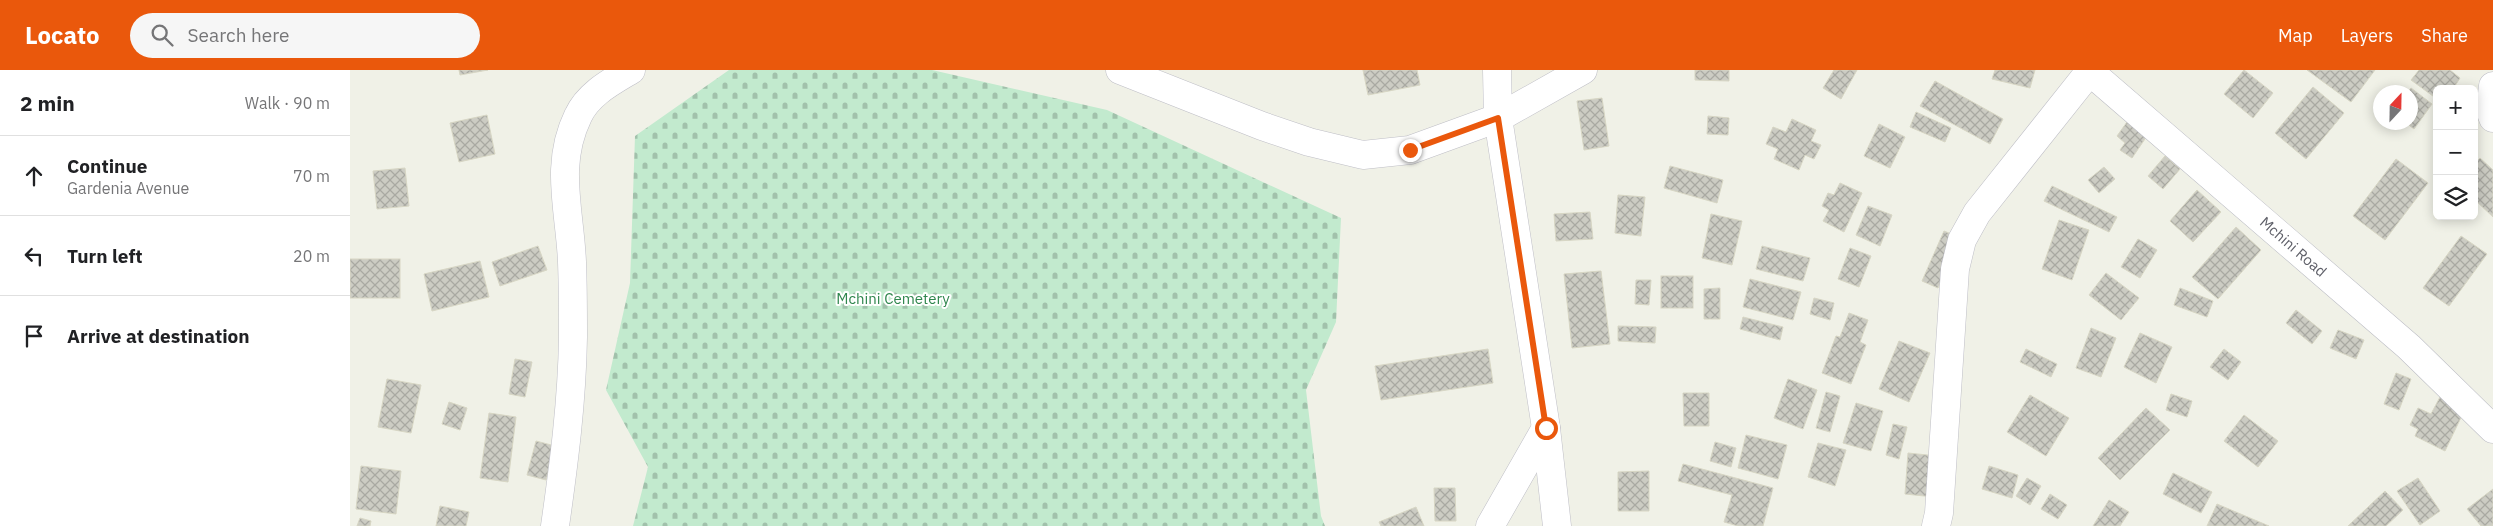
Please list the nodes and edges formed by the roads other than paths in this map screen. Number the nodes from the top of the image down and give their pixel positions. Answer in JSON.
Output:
{"nodes":[{"id":1,"x":631,"y":70,"type":"edge"},
{"id":2,"x":1120,"y":70,"type":"edge"},
{"id":3,"x":1497,"y":70,"type":"edge"},
{"id":4,"x":1584,"y":70,"type":"edge"},
{"id":5,"x":2089,"y":71,"type":"edge"},
{"id":6,"x":2493,"y":86,"type":"edge"},
{"id":7,"x":1498,"y":118,"type":"junction"},
{"id":8,"x":2493,"y":118,"type":"edge"},
{"id":9,"x":1546,"y":428,"type":"junction"},
{"id":10,"x":2493,"y":428,"type":"edge"},
{"id":11,"x":555,"y":526,"type":"edge"},
{"id":12,"x":1490,"y":526,"type":"edge"},
{"id":13,"x":1557,"y":526,"type":"edge"},
{"id":14,"x":1936,"y":526,"type":"edge"}],
"edges":[{"from":1,"to":11,"type":"street"},
{"from":2,"to":7,"type":"street"},
{"from":3,"to":7,"type":"street"},
{"from":4,"to":7,"type":"street"},
{"from":5,"to":10,"type":"street","name":"Mchini Road"},
{"from":5,"to":14,"type":"street"},
{"from":6,"to":8,"type":"street"},
{"from":7,"to":9,"type":"street"},
{"from":9,"to":12,"type":"street"},
{"from":9,"to":13,"type":"street"}]}
